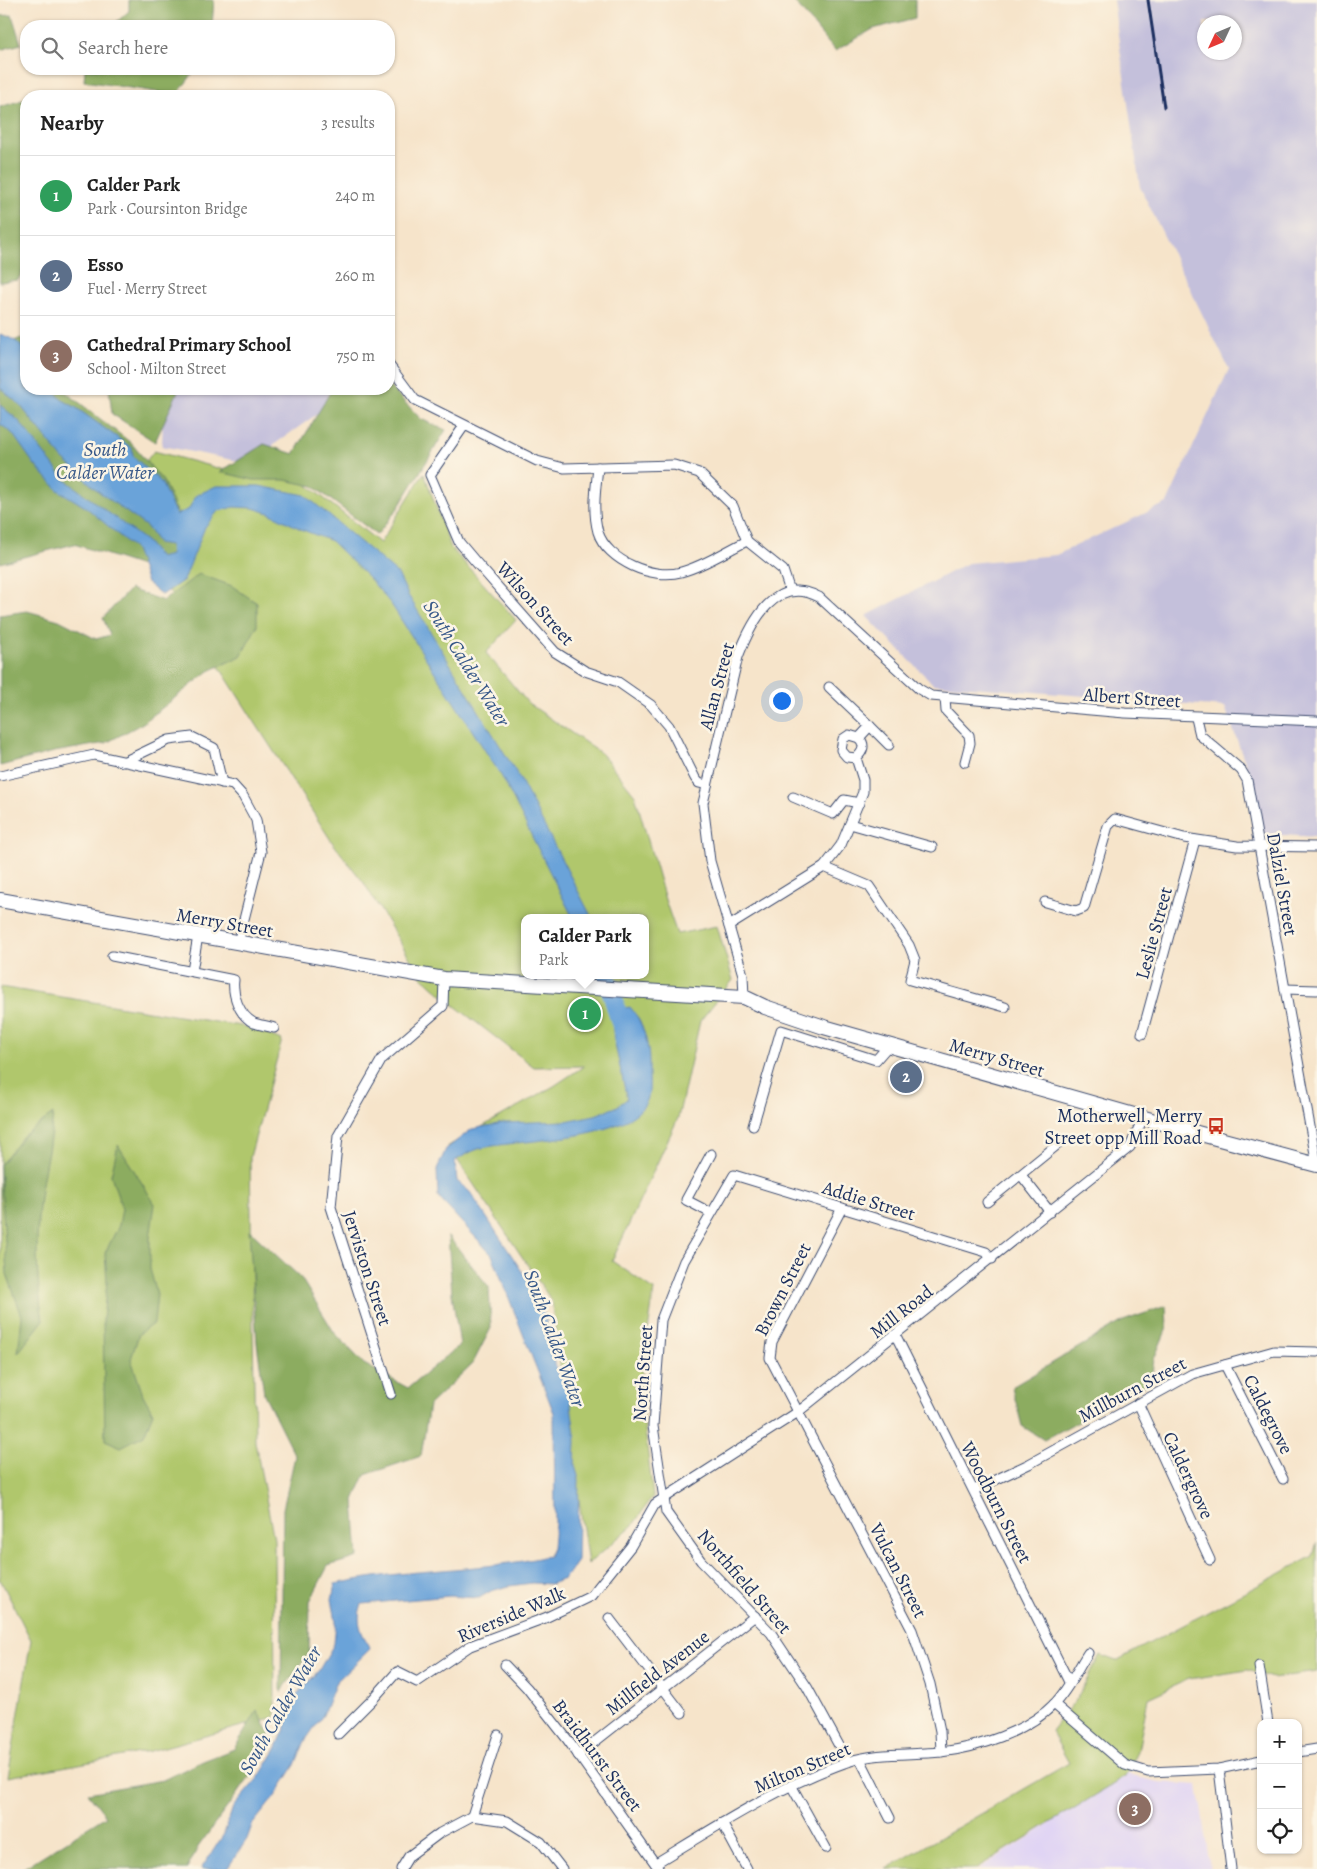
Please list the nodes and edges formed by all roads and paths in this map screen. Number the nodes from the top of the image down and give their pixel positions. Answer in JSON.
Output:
{"nodes":[{"id":1,"x":395,"y":373,"type":"edge"},
{"id":2,"x":464,"y":426,"type":"junction"},
{"id":3,"x":598,"y":467,"type":"junction"},
{"id":4,"x":747,"y":541,"type":"junction"},
{"id":5,"x":790,"y":591,"type":"junction"},
{"id":6,"x":829,"y":687,"type":"dead end"},
{"id":7,"x":945,"y":698,"type":"junction"},
{"id":8,"x":1196,"y":718,"type":"junction"},
{"id":9,"x":1317,"y":721,"type":"edge"},
{"id":10,"x":870,"y":726,"type":"junction"},
{"id":11,"x":859,"y":738,"type":"junction"},
{"id":12,"x":889,"y":744,"type":"dead end"},
{"id":13,"x":856,"y":758,"type":"junction"},
{"id":14,"x":123,"y":762,"type":"junction"},
{"id":15,"x":965,"y":762,"type":"dead end"},
{"id":16,"x":0,"y":776,"type":"edge"},
{"id":17,"x":222,"y":783,"type":"junction"},
{"id":18,"x":707,"y":785,"type":"junction"},
{"id":19,"x":793,"y":797,"type":"dead end"},
{"id":20,"x":859,"y":803,"type":"junction"},
{"id":21,"x":850,"y":824,"type":"junction"},
{"id":22,"x":1195,"y":840,"type":"junction"},
{"id":23,"x":932,"y":847,"type":"dead end"},
{"id":24,"x":1260,"y":847,"type":"junction"},
{"id":25,"x":1317,"y":847,"type":"edge"},
{"id":26,"x":824,"y":867,"type":"junction"},
{"id":27,"x":0,"y":900,"type":"edge"},
{"id":28,"x":1045,"y":902,"type":"dead end"},
{"id":29,"x":728,"y":926,"type":"junction"},
{"id":30,"x":198,"y":936,"type":"junction"},
{"id":31,"x":238,"y":943,"type":"junction"},
{"id":32,"x":112,"y":956,"type":"dead end"},
{"id":33,"x":192,"y":971,"type":"junction"},
{"id":34,"x":444,"y":979,"type":"junction"},
{"id":35,"x":1285,"y":989,"type":"junction"},
{"id":36,"x":1317,"y":990,"type":"edge"},
{"id":37,"x":744,"y":997,"type":"junction"},
{"id":38,"x":1006,"y":1007,"type":"dead end"},
{"id":39,"x":274,"y":1028,"type":"dead end"},
{"id":40,"x":1142,"y":1034,"type":"dead end"},
{"id":41,"x":889,"y":1045,"type":"junction"},
{"id":42,"x":1144,"y":1118,"type":"junction"},
{"id":43,"x":753,"y":1126,"type":"dead end"},
{"id":44,"x":1058,"y":1145,"type":"dead end"},
{"id":45,"x":711,"y":1154,"type":"dead end"},
{"id":46,"x":1317,"y":1165,"type":"edge"},
{"id":47,"x":734,"y":1175,"type":"joint"},
{"id":48,"x":1021,"y":1175,"type":"junction"},
{"id":49,"x":987,"y":1202,"type":"dead end"},
{"id":50,"x":842,"y":1208,"type":"junction"},
{"id":51,"x":1050,"y":1212,"type":"junction"},
{"id":52,"x":711,"y":1214,"type":"junction"},
{"id":53,"x":992,"y":1259,"type":"junction"},
{"id":54,"x":896,"y":1336,"type":"junction"},
{"id":55,"x":1317,"y":1352,"type":"edge"},
{"id":56,"x":1225,"y":1365,"type":"junction"},
{"id":57,"x":391,"y":1394,"type":"dead end"},
{"id":58,"x":1138,"y":1403,"type":"junction"},
{"id":59,"x":798,"y":1412,"type":"junction"},
{"id":60,"x":1283,"y":1479,"type":"dead end"},
{"id":61,"x":974,"y":1490,"type":"junction"},
{"id":62,"x":664,"y":1499,"type":"junction"},
{"id":63,"x":655,"y":1504,"type":"joint"},
{"id":64,"x":1210,"y":1560,"type":"dead end"},
{"id":65,"x":755,"y":1616,"type":"junction"},
{"id":66,"x":609,"y":1618,"type":"dead end"},
{"id":67,"x":1088,"y":1653,"type":"dead end"},
{"id":68,"x":505,"y":1665,"type":"dead end"},
{"id":69,"x":1259,"y":1666,"type":"dead end"},
{"id":70,"x":1070,"y":1682,"type":"junction"},
{"id":71,"x":663,"y":1688,"type":"junction"},
{"id":72,"x":1054,"y":1704,"type":"junction"},
{"id":73,"x":682,"y":1714,"type":"dead end"},
{"id":74,"x":1267,"y":1719,"type":"edge"},
{"id":75,"x":338,"y":1734,"type":"dead end"},
{"id":76,"x":498,"y":1735,"type":"dead end"},
{"id":77,"x":1317,"y":1749,"type":"edge"},
{"id":78,"x":1302,"y":1751,"type":"edge"},
{"id":79,"x":942,"y":1752,"type":"junction"},
{"id":80,"x":578,"y":1754,"type":"junction"},
{"id":81,"x":860,"y":1759,"type":"junction"},
{"id":82,"x":1257,"y":1761,"type":"edge"},
{"id":83,"x":848,"y":1762,"type":"junction"},
{"id":84,"x":1219,"y":1769,"type":"junction"},
{"id":85,"x":791,"y":1786,"type":"junction"},
{"id":86,"x":472,"y":1816,"type":"junction"},
{"id":87,"x":890,"y":1818,"type":"dead end"},
{"id":88,"x":722,"y":1823,"type":"junction"},
{"id":89,"x":826,"y":1848,"type":"dead end"},
{"id":90,"x":658,"y":1866,"type":"edge"},
{"id":91,"x":401,"y":1869,"type":"edge"},
{"id":92,"x":562,"y":1869,"type":"edge"},
{"id":93,"x":747,"y":1869,"type":"edge"},
{"id":94,"x":1231,"y":1869,"type":"edge"}],
"edges":[{"from":1,"to":2,"type":"street"},
{"from":2,"to":3,"type":"street"},
{"from":2,"to":18,"type":"street","name":"Wilson Street"},
{"from":3,"to":4,"type":"street"},
{"from":3,"to":4,"type":"street"},
{"from":4,"to":5,"type":"street"},
{"from":5,"to":7,"type":"street"},
{"from":5,"to":18,"type":"street","name":"Allan Street"},
{"from":6,"to":10,"type":"street"},
{"from":7,"to":8,"type":"street","name":"Albert Street"},
{"from":7,"to":15,"type":"street"},
{"from":8,"to":9,"type":"street","name":"Albert Street"},
{"from":8,"to":24,"type":"street","name":"Dalziel Street"},
{"from":10,"to":11,"type":"street"},
{"from":10,"to":12,"type":"street"},
{"from":11,"to":13,"type":"street"},
{"from":11,"to":13,"type":"street"},
{"from":13,"to":20,"type":"street"},
{"from":14,"to":16,"type":"street"},
{"from":14,"to":17,"type":"street"},
{"from":14,"to":17,"type":"street"},
{"from":17,"to":31,"type":"street"},
{"from":18,"to":29,"type":"street","name":"Allan Street"},
{"from":19,"to":20,"type":"street"},
{"from":20,"to":21,"type":"street"},
{"from":21,"to":23,"type":"street"},
{"from":21,"to":26,"type":"street"},
{"from":22,"to":24,"type":"street"},
{"from":22,"to":28,"type":"street"},
{"from":22,"to":40,"type":"street","name":"Leslie Street"},
{"from":24,"to":25,"type":"street"},
{"from":24,"to":35,"type":"street","name":"Dalziel Street"},
{"from":26,"to":29,"type":"street"},
{"from":26,"to":38,"type":"street"},
{"from":27,"to":30,"type":"main road","name":"Merry Street"},
{"from":29,"to":37,"type":"street","name":"Allan Street"},
{"from":30,"to":31,"type":"main road","name":"Merry Street"},
{"from":30,"to":33,"type":"street"},
{"from":31,"to":34,"type":"main road","name":"Merry Street"},
{"from":32,"to":33,"type":"street"},
{"from":33,"to":39,"type":"street"},
{"from":34,"to":37,"type":"main road","name":"Merry Street"},
{"from":34,"to":57,"type":"street","name":"Jerviston Street"},
{"from":35,"to":36,"type":"street"},
{"from":35,"to":46,"type":"street","name":"Dalziel Street"},
{"from":37,"to":41,"type":"main road","name":"Merry Street"},
{"from":41,"to":42,"type":"main road","name":"Merry Street"},
{"from":41,"to":43,"type":"street"},
{"from":42,"to":46,"type":"main road","name":"Merry Street"},
{"from":42,"to":51,"type":"street","name":"Mill Road"},
{"from":44,"to":48,"type":"street"},
{"from":45,"to":52,"type":"street"},
{"from":47,"to":50,"type":"street","name":"Addie Street"},
{"from":47,"to":52,"type":"street","name":"North Street"},
{"from":48,"to":49,"type":"street"},
{"from":48,"to":51,"type":"street"},
{"from":50,"to":53,"type":"street","name":"Addie Street"},
{"from":50,"to":59,"type":"street","name":"Brown Street"},
{"from":51,"to":53,"type":"street","name":"Mill Road"},
{"from":52,"to":62,"type":"street","name":"North Street"},
{"from":53,"to":54,"type":"street","name":"Mill Road"},
{"from":54,"to":59,"type":"street","name":"Mill Road"},
{"from":54,"to":61,"type":"street","name":"Woodburn Street"},
{"from":55,"to":56,"type":"street","name":"Millburn Street"},
{"from":56,"to":58,"type":"street","name":"Millburn Street"},
{"from":56,"to":60,"type":"street","name":"Caldegrove"},
{"from":58,"to":61,"type":"street","name":"Millburn Street"},
{"from":58,"to":64,"type":"street","name":"Caldergrove"},
{"from":59,"to":62,"type":"street","name":"Mill Road"},
{"from":59,"to":79,"type":"street","name":"Vulcan Street"},
{"from":61,"to":70,"type":"street","name":"Woodburn Street"},
{"from":62,"to":63,"type":"street","name":"Mill Road"},
{"from":62,"to":65,"type":"street","name":"Northfield Street"},
{"from":63,"to":75,"type":"street","name":"Riverside Walk"},
{"from":65,"to":71,"type":"street","name":"Millfield Avenue"},
{"from":65,"to":83,"type":"street","name":"Northfield Street"},
{"from":66,"to":71,"type":"street"},
{"from":67,"to":70,"type":"street","name":"Milton Street"},
{"from":68,"to":80,"type":"street","name":"Braidhurst Street"},
{"from":69,"to":74,"type":"street"},
{"from":70,"to":72,"type":"street","name":"Milton Street"},
{"from":71,"to":73,"type":"street"},
{"from":71,"to":80,"type":"street","name":"Millfield Avenue"},
{"from":72,"to":79,"type":"street","name":"Milton Street"},
{"from":72,"to":84,"type":"street"},
{"from":76,"to":86,"type":"street"},
{"from":77,"to":78,"type":"street"},
{"from":79,"to":81,"type":"street","name":"Milton Street"},
{"from":80,"to":90,"type":"street","name":"Braidhurst Street"},
{"from":81,"to":83,"type":"street","name":"Milton Street"},
{"from":81,"to":87,"type":"street"},
{"from":82,"to":84,"type":"street"},
{"from":83,"to":85,"type":"street","name":"Milton Street"},
{"from":84,"to":94,"type":"street"},
{"from":85,"to":88,"type":"street","name":"Milton Street"},
{"from":85,"to":89,"type":"street"},
{"from":86,"to":91,"type":"street"},
{"from":86,"to":92,"type":"street"},
{"from":88,"to":90,"type":"street","name":"Milton Street"},
{"from":88,"to":93,"type":"street"}]}
